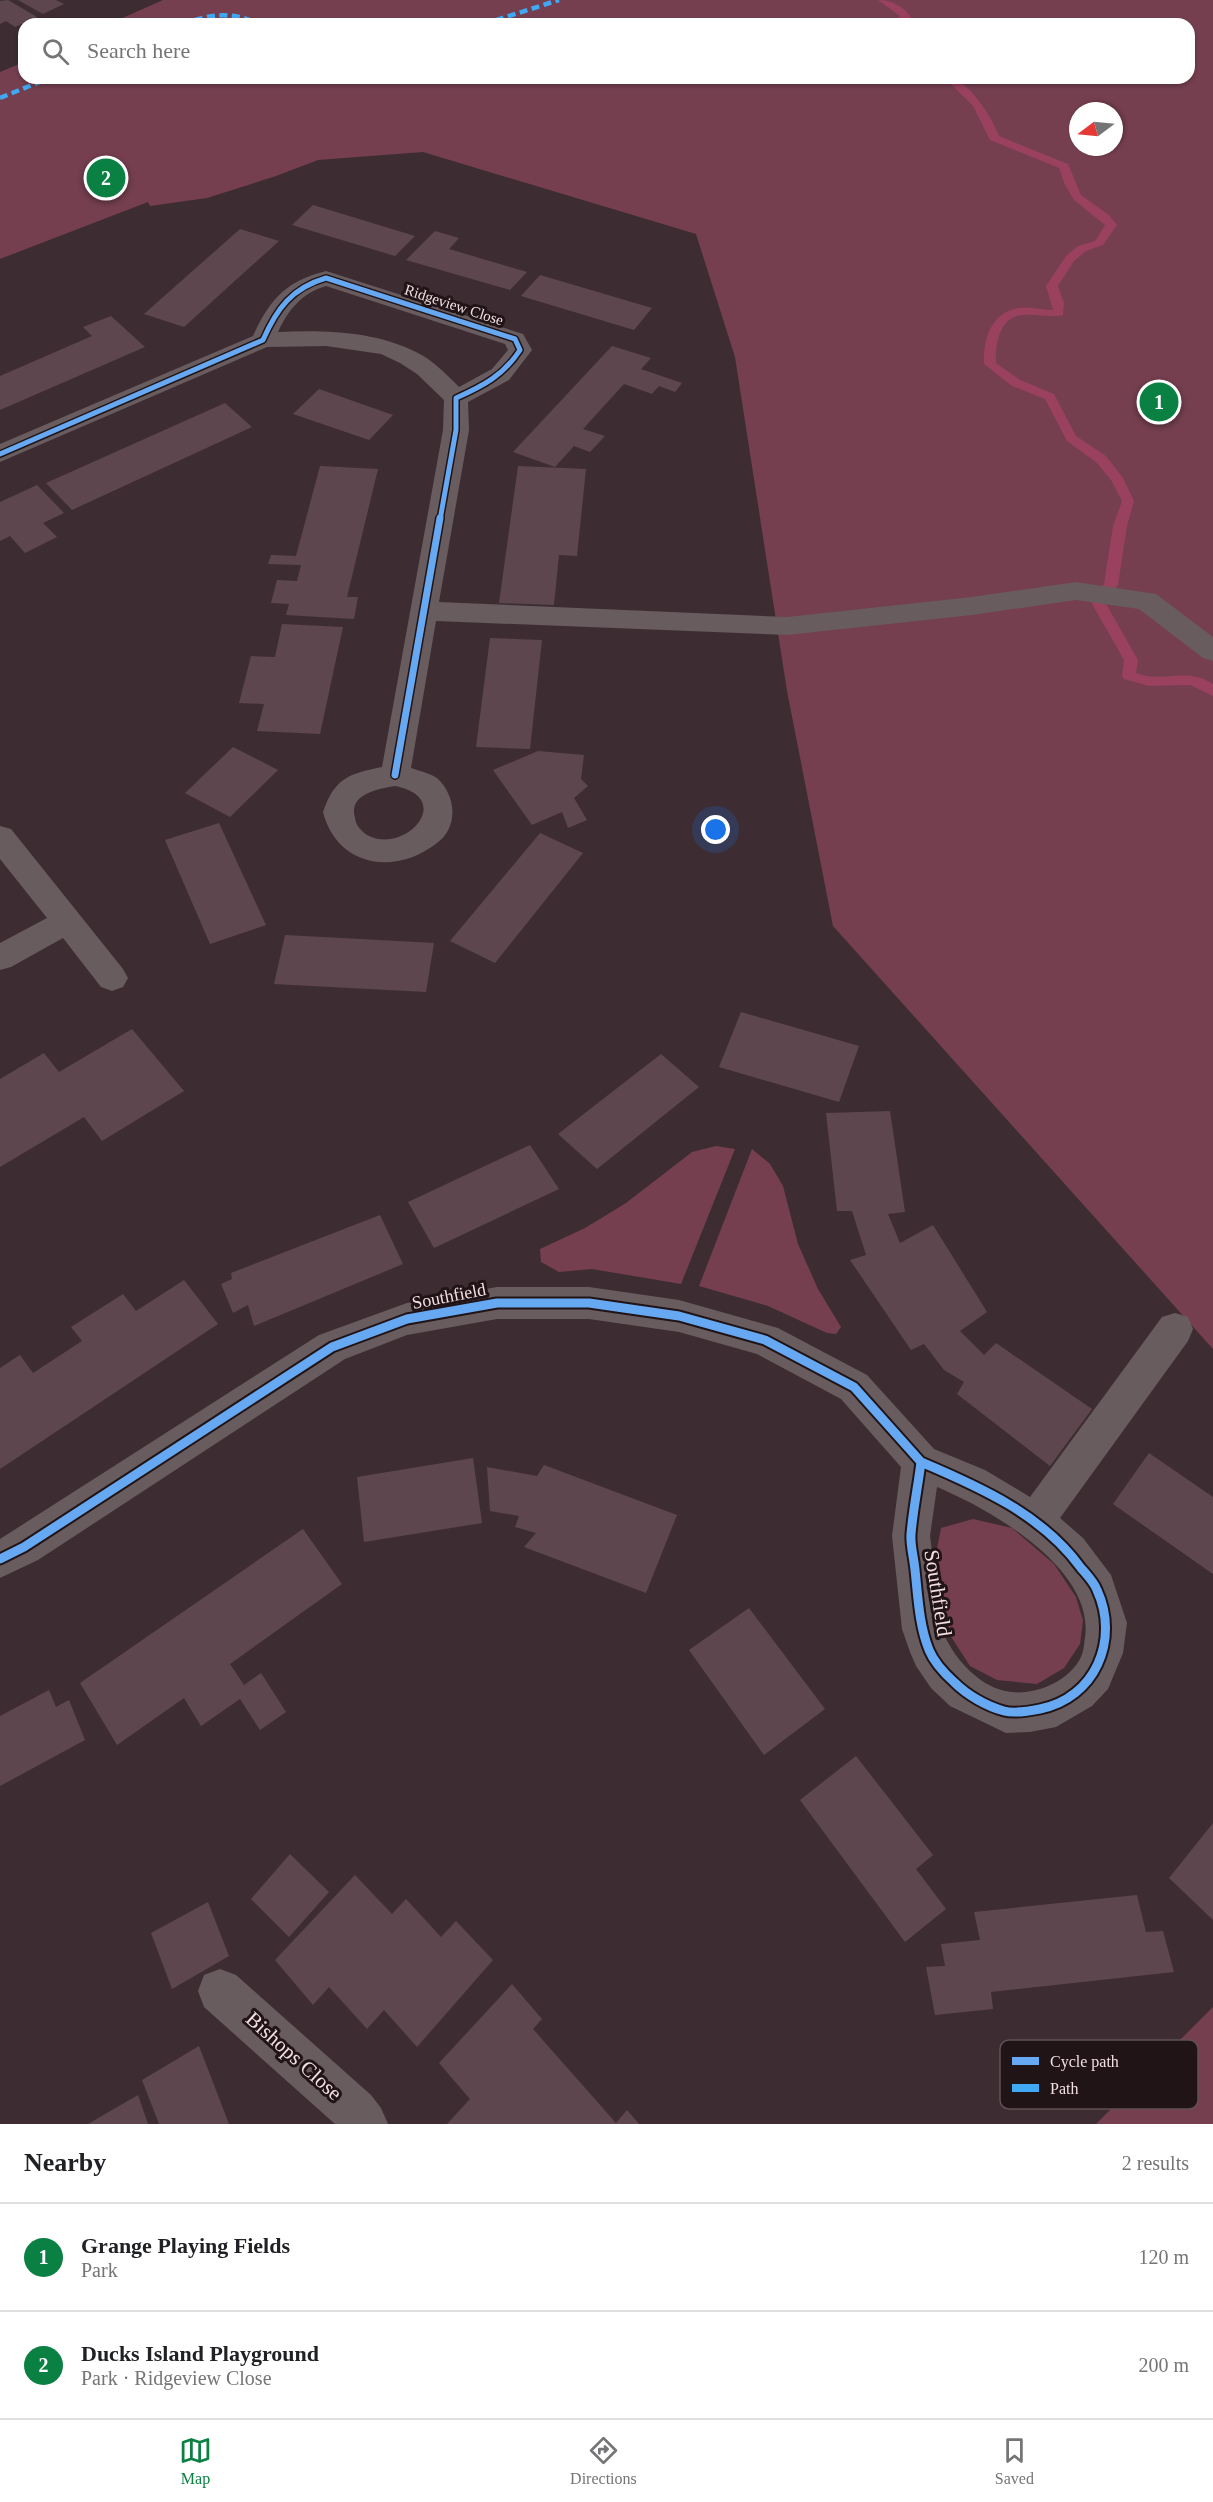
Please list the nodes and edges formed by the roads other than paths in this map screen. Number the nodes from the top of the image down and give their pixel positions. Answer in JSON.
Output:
{"nodes":[{"id":1,"x":263,"y":340,"type":"junction"},
{"id":2,"x":456,"y":398,"type":"junction"},
{"id":3,"x":0,"y":454,"type":"edge"},
{"id":4,"x":423,"y":610,"type":"junction"},
{"id":5,"x":1213,"y":651,"type":"edge"},
{"id":6,"x":395,"y":775,"type":"dead end"},
{"id":7,"x":0,"y":837,"type":"edge"},
{"id":8,"x":67,"y":921,"type":"junction"},
{"id":9,"x":0,"y":958,"type":"edge"},
{"id":10,"x":112,"y":978,"type":"dead end"},
{"id":11,"x":1174,"y":1329,"type":"dead end"},
{"id":12,"x":921,"y":1462,"type":"junction"},
{"id":13,"x":1035,"y":1521,"type":"junction"},
{"id":14,"x":0,"y":1559,"type":"edge"},
{"id":15,"x":220,"y":1991,"type":"dead end"},
{"id":16,"x":364,"y":2124,"type":"edge"}],
"edges":[{"from":1,"to":2,"type":"street"},
{"from":1,"to":2,"type":"street","name":"Ridgeview Close"},
{"from":1,"to":3,"type":"street"},
{"from":2,"to":4,"type":"street"},
{"from":4,"to":5,"type":"street"},
{"from":4,"to":6,"type":"street"},
{"from":7,"to":8,"type":"street"},
{"from":8,"to":9,"type":"street"},
{"from":8,"to":10,"type":"street"},
{"from":11,"to":13,"type":"street"},
{"from":12,"to":13,"type":"street","name":"Southfield"},
{"from":12,"to":13,"type":"street","name":"Southfield"},
{"from":12,"to":14,"type":"street","name":"Southfield"},
{"from":15,"to":16,"type":"street","name":"Bishops Close"}]}
